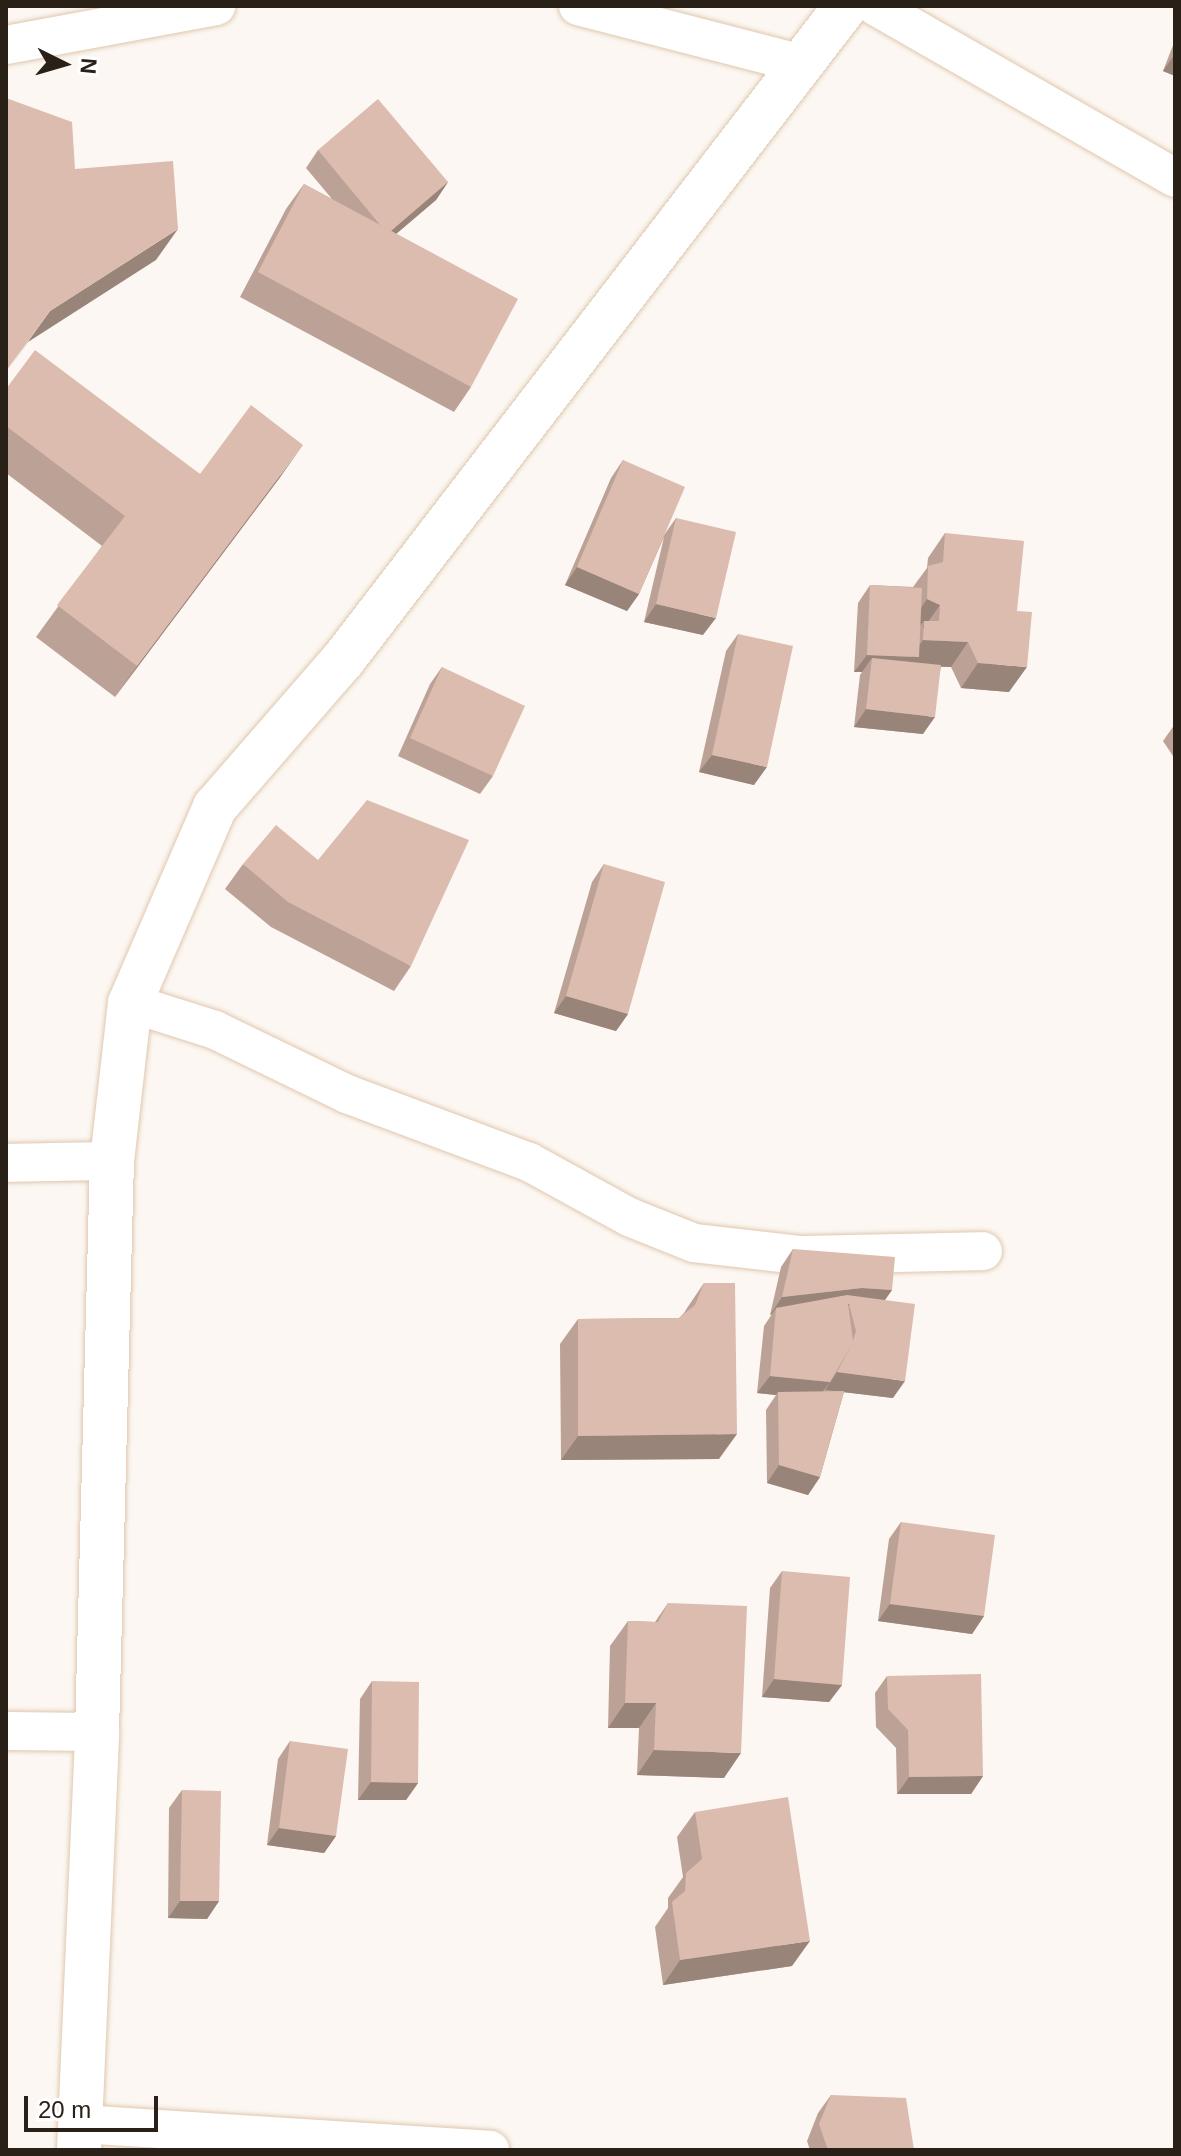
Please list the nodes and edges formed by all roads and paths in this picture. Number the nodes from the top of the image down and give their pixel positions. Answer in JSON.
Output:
{"nodes":[{"id":1,"x":216,"y":6,"type":"edge"},
{"id":2,"x":578,"y":6,"type":"edge"},
{"id":3,"x":846,"y":6,"type":"edge"},
{"id":4,"x":875,"y":6,"type":"edge"},
{"id":5,"x":6,"y":45,"type":"edge"},
{"id":6,"x":798,"y":63,"type":"junction"},
{"id":7,"x":1175,"y":178,"type":"edge"},
{"id":8,"x":130,"y":1003,"type":"junction"},
{"id":9,"x":112,"y":1161,"type":"junction"},
{"id":10,"x":6,"y":1163,"type":"edge"},
{"id":11,"x":983,"y":1251,"type":"dead end"},
{"id":12,"x":6,"y":1731,"type":"edge"},
{"id":13,"x":97,"y":1732,"type":"junction"},
{"id":14,"x":79,"y":2137,"type":"edge"},
{"id":15,"x":490,"y":2150,"type":"edge"}],
"edges":[{"from":1,"to":5,"type":"street"},
{"from":2,"to":6,"type":"street"},
{"from":3,"to":6,"type":"main road"},
{"from":4,"to":7,"type":"street"},
{"from":6,"to":8,"type":"main road"},
{"from":8,"to":9,"type":"main road"},
{"from":8,"to":11,"type":"street"},
{"from":9,"to":10,"type":"street"},
{"from":9,"to":13,"type":"main road"},
{"from":12,"to":13,"type":"street"},
{"from":13,"to":14,"type":"main road"},
{"from":14,"to":15,"type":"street"}]}
